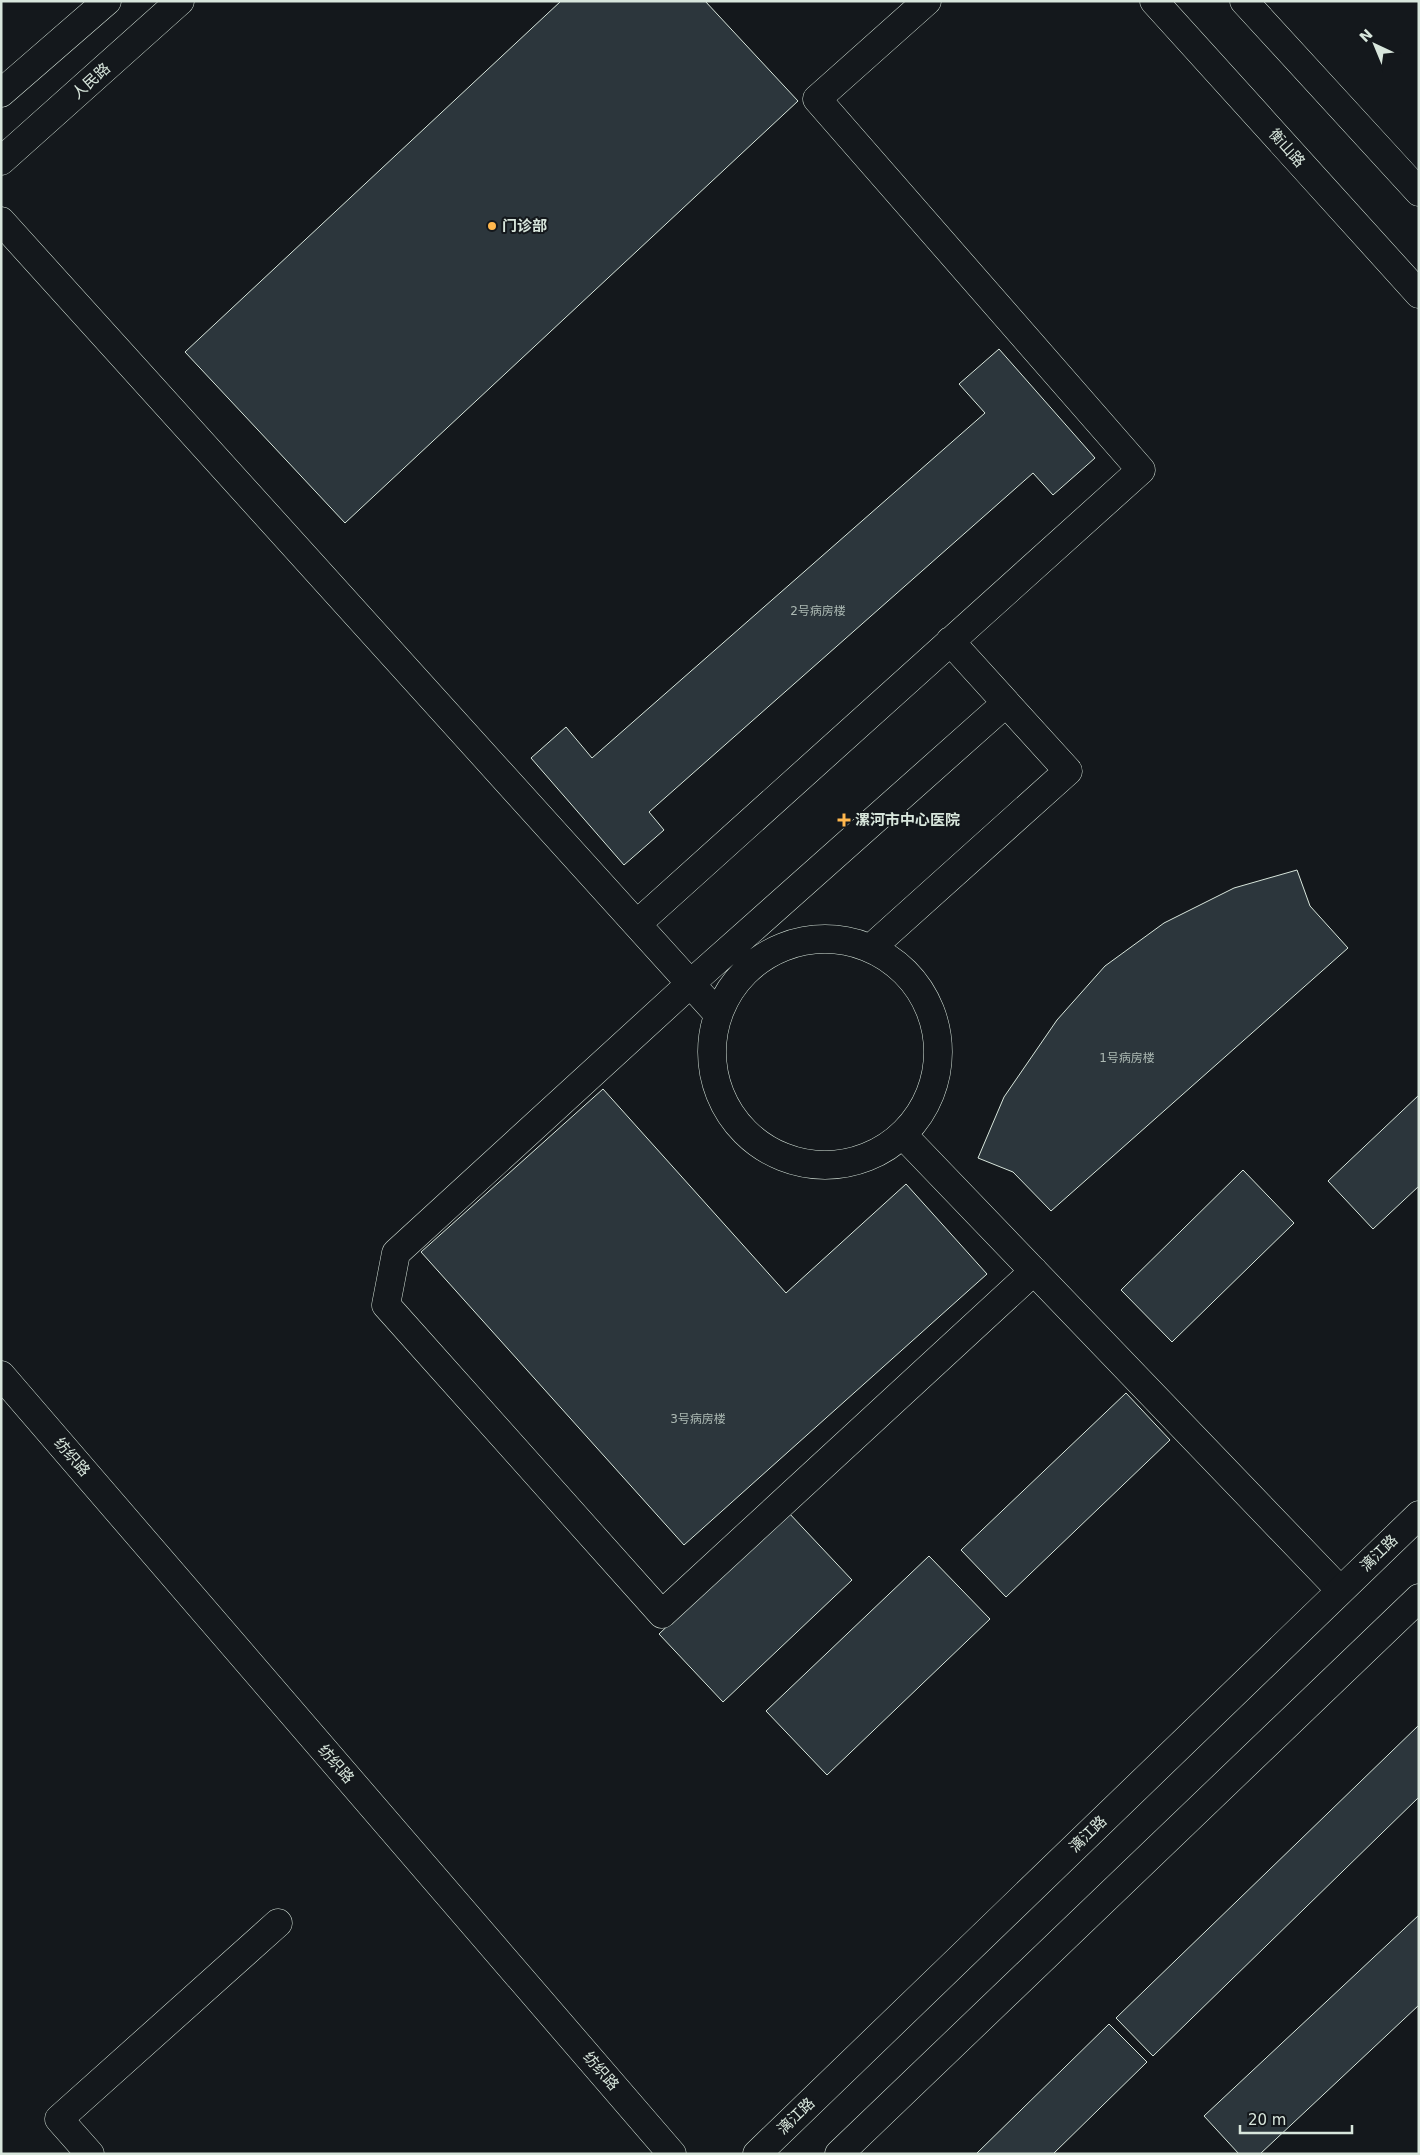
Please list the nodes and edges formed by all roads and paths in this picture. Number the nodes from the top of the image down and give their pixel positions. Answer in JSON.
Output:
{"nodes":[{"id":1,"x":107,"y":1,"type":"edge"},
{"id":2,"x":180,"y":1,"type":"edge"},
{"id":3,"x":927,"y":1,"type":"edge"},
{"id":4,"x":1154,"y":1,"type":"edge"},
{"id":5,"x":1244,"y":1,"type":"edge"},
{"id":6,"x":1,"y":93,"type":"edge"},
{"id":7,"x":1,"y":162,"type":"edge"},
{"id":8,"x":1419,"y":192,"type":"edge"},
{"id":9,"x":1,"y":221,"type":"edge"},
{"id":10,"x":1419,"y":294,"type":"edge"},
{"id":11,"x":950,"y":642,"type":"junction"},
{"id":12,"x":1006,"y":703,"type":"junction"},
{"id":13,"x":636,"y":924,"type":"junction"},
{"id":14,"x":871,"y":948,"type":"junction"},
{"id":15,"x":690,"y":984,"type":"junction"},
{"id":16,"x":717,"y":1013,"type":"junction"},
{"id":17,"x":903,"y":1135,"type":"junction"},
{"id":18,"x":1034,"y":1271,"type":"junction"},
{"id":19,"x":1,"y":1375,"type":"edge"},
{"id":20,"x":1419,"y":1515,"type":"edge"},
{"id":21,"x":1340,"y":1590,"type":"junction"},
{"id":22,"x":1419,"y":1598,"type":"edge"},
{"id":23,"x":278,"y":1923,"type":"dead end"},
{"id":24,"x":90,"y":2154,"type":"edge"},
{"id":25,"x":672,"y":2154,"type":"edge"},
{"id":26,"x":757,"y":2154,"type":"edge"},
{"id":27,"x":839,"y":2154,"type":"edge"}],
"edges":[{"from":1,"to":6,"type":"street"},
{"from":2,"to":7,"type":"street","name":"人民路"},
{"from":3,"to":11,"type":"street"},
{"from":4,"to":10,"type":"street","name":"衡山路"},
{"from":5,"to":8,"type":"street"},
{"from":9,"to":13,"type":"street"},
{"from":11,"to":12,"type":"street"},
{"from":11,"to":13,"type":"street"},
{"from":12,"to":14,"type":"street"},
{"from":12,"to":15,"type":"street"},
{"from":13,"to":15,"type":"street"},
{"from":14,"to":16,"type":"street"},
{"from":14,"to":17,"type":"street"},
{"from":15,"to":16,"type":"street"},
{"from":15,"to":18,"type":"street"},
{"from":16,"to":17,"type":"street"},
{"from":17,"to":18,"type":"street"},
{"from":18,"to":21,"type":"street"},
{"from":19,"to":25,"type":"street","name":"纺织路"},
{"from":20,"to":21,"type":"street","name":"漓江路"},
{"from":21,"to":26,"type":"street","name":"漓江路"},
{"from":22,"to":27,"type":"street"},
{"from":23,"to":24,"type":"street"}]}
